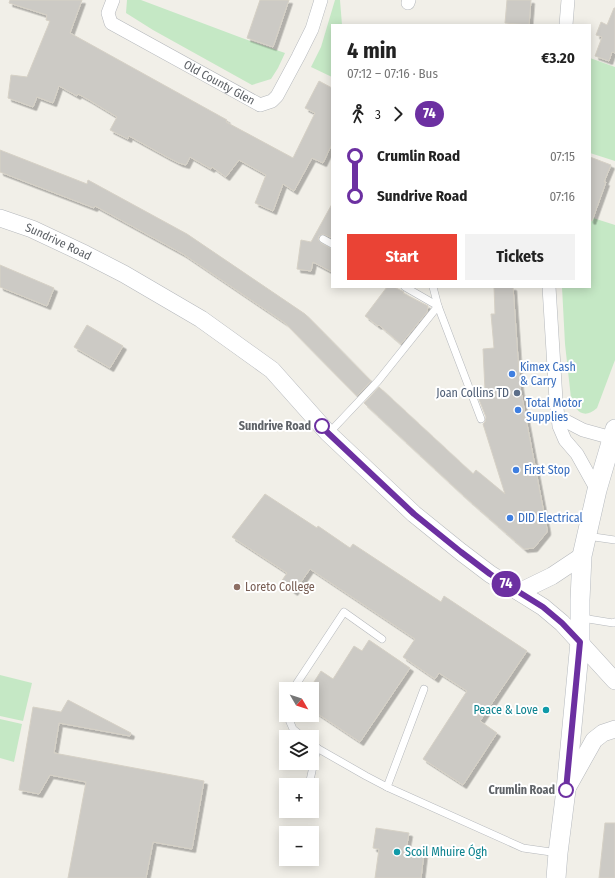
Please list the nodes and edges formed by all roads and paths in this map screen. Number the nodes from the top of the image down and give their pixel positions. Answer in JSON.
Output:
{"nodes":[{"id":1,"x":113,"y":0,"type":"edge"},
{"id":2,"x":321,"y":0,"type":"edge"},
{"id":3,"x":568,"y":0,"type":"edge"},
{"id":4,"x":566,"y":24,"type":"edge"},
{"id":5,"x":0,"y":218,"type":"edge"},
{"id":6,"x":323,"y":239,"type":"dead end"},
{"id":7,"x":331,"y":243,"type":"edge"},
{"id":8,"x":407,"y":288,"type":"edge"},
{"id":9,"x":433,"y":288,"type":"edge"},
{"id":10,"x":549,"y":288,"type":"edge"},
{"id":11,"x":438,"y":306,"type":"junction"},
{"id":12,"x":558,"y":417,"type":"junction"},
{"id":13,"x":481,"y":419,"type":"dead end"},
{"id":14,"x":328,"y":433,"type":"junction"},
{"id":15,"x":614,"y":433,"type":"edge"},
{"id":16,"x":597,"y":490,"type":"junction"},
{"id":17,"x":587,"y":536,"type":"junction"},
{"id":18,"x":615,"y":540,"type":"edge"},
{"id":19,"x":582,"y":556,"type":"junction"},
{"id":20,"x":518,"y":592,"type":"junction"},
{"id":21,"x":580,"y":618,"type":"junction"},
{"id":22,"x":615,"y":622,"type":"edge"},
{"id":23,"x":382,"y":639,"type":"dead end"},
{"id":24,"x":580,"y":642,"type":"junction"},
{"id":25,"x":615,"y":681,"type":"edge"},
{"id":26,"x":299,"y":682,"type":"edge"},
{"id":27,"x":424,"y":688,"type":"dead end"},
{"id":28,"x":615,"y":729,"type":"edge"},
{"id":29,"x":319,"y":749,"type":"edge"},
{"id":30,"x":387,"y":787,"type":"junction"},
{"id":31,"x":566,"y":790,"type":"junction"},
{"id":32,"x":558,"y":853,"type":"junction"},
{"id":33,"x":556,"y":878,"type":"edge"}],
"edges":[{"from":1,"to":2,"type":"street","name":"Old County Glen"},
{"from":3,"to":4,"type":"street"},
{"from":5,"to":14,"type":"street","name":"Sundrive Road"},
{"from":6,"to":7,"type":"lane"},
{"from":8,"to":11,"type":"lane"},
{"from":9,"to":11,"type":"lane"},
{"from":10,"to":12,"type":"street"},
{"from":11,"to":13,"type":"lane"},
{"from":11,"to":14,"type":"lane"},
{"from":12,"to":15,"type":"street"},
{"from":12,"to":16,"type":"street"},
{"from":14,"to":20,"type":"street","name":"Sundrive Road"},
{"from":15,"to":16,"type":"main road"},
{"from":16,"to":17,"type":"main road"},
{"from":17,"to":18,"type":"lane"},
{"from":17,"to":19,"type":"main road"},
{"from":19,"to":20,"type":"street"},
{"from":19,"to":21,"type":"main road"},
{"from":20,"to":24,"type":"street","name":"Sundrive Road"},
{"from":21,"to":22,"type":"lane"},
{"from":21,"to":24,"type":"main road"},
{"from":23,"to":26,"type":"lane"},
{"from":24,"to":25,"type":"street","name":"Sundrive Road"},
{"from":24,"to":31,"type":"main road"},
{"from":27,"to":30,"type":"lane"},
{"from":28,"to":31,"type":"street"},
{"from":29,"to":30,"type":"lane"},
{"from":30,"to":32,"type":"lane"},
{"from":31,"to":32,"type":"main road"},
{"from":32,"to":33,"type":"main road"}]}
